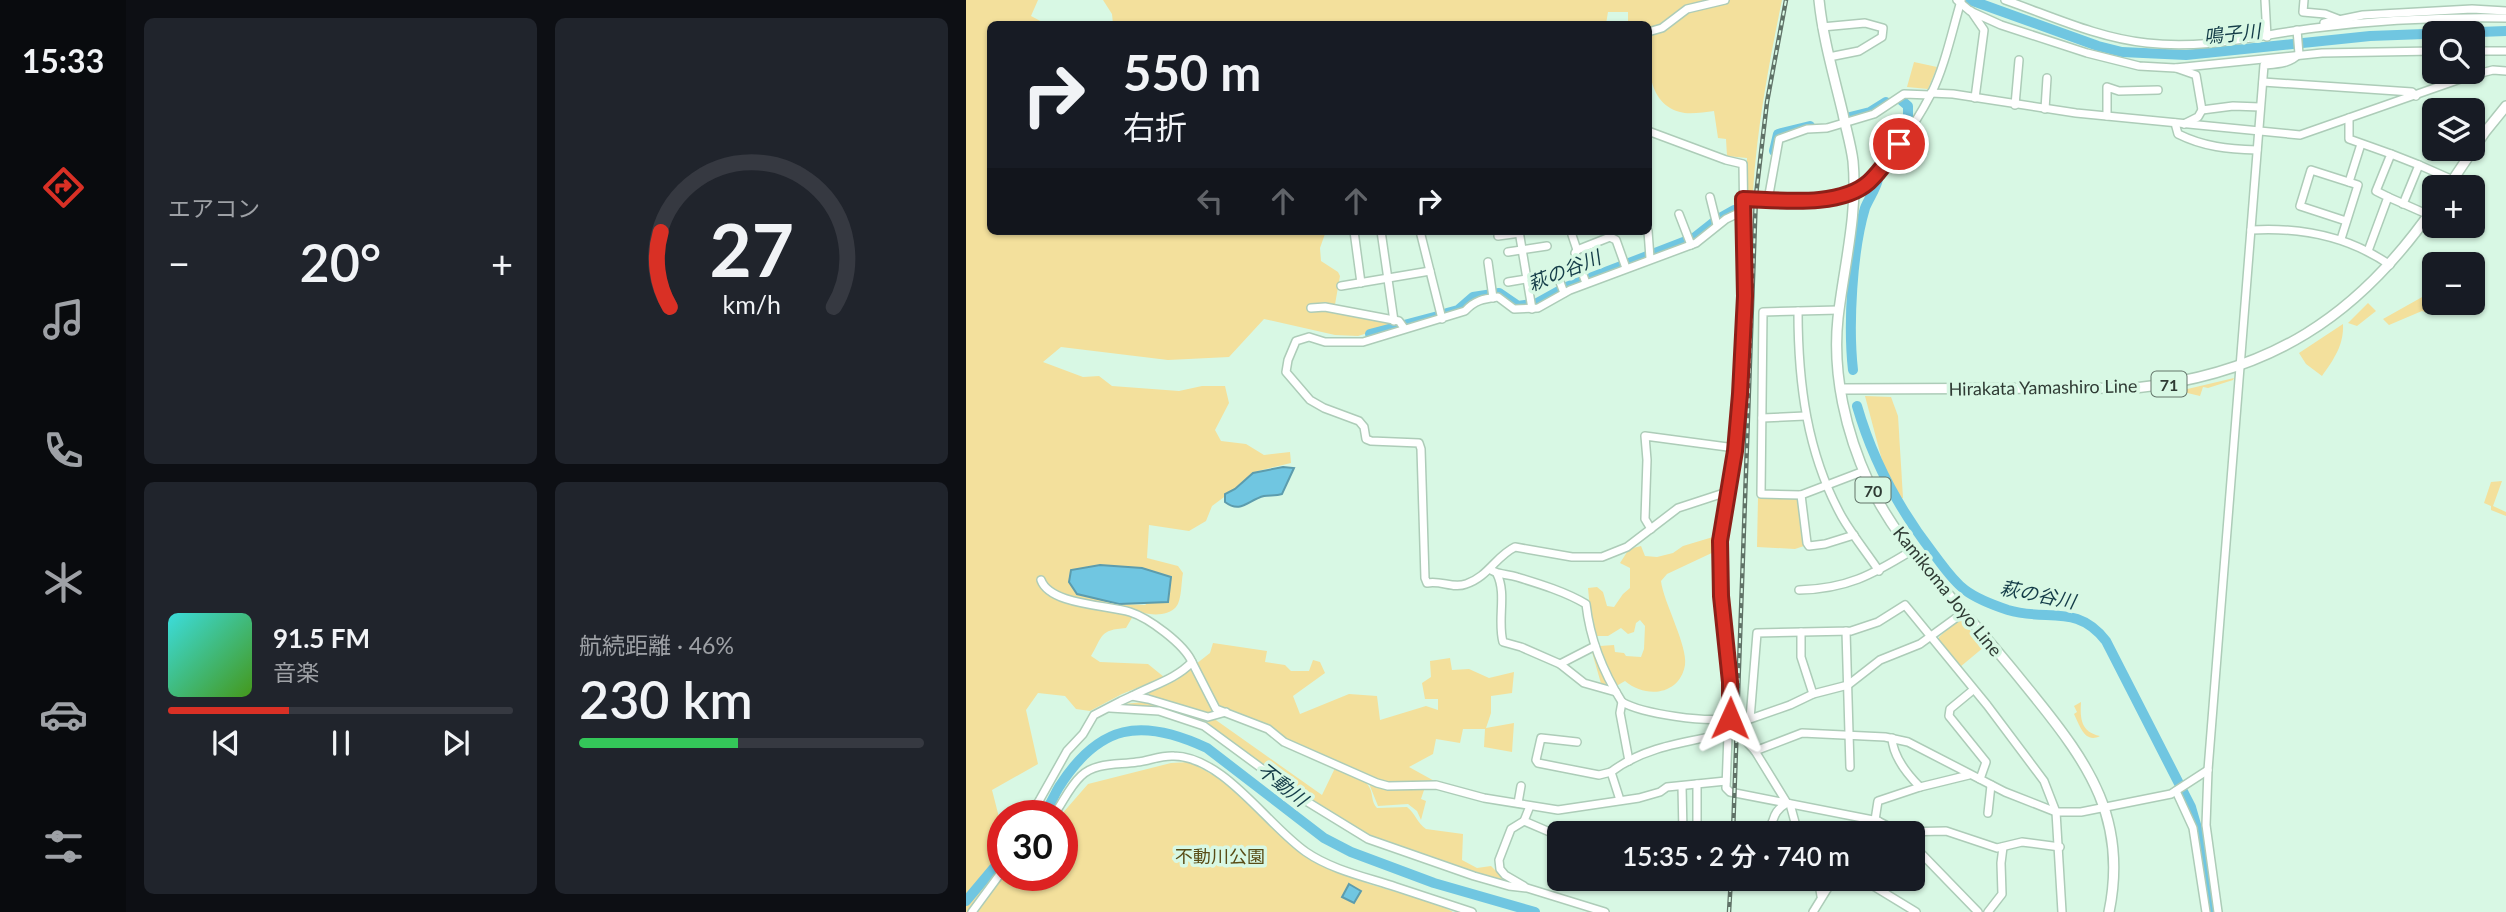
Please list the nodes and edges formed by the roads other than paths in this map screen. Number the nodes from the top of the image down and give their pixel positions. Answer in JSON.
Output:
{"nodes":[{"id":1,"x":1725,"y":0,"type":"edge"},
{"id":2,"x":1819,"y":0,"type":"edge"},
{"id":3,"x":2005,"y":0,"type":"edge"},
{"id":4,"x":2265,"y":0,"type":"edge"},
{"id":5,"x":2304,"y":0,"type":"edge"},
{"id":6,"x":1959,"y":1,"type":"edge"},
{"id":7,"x":1970,"y":10,"type":"junction"},
{"id":8,"x":2506,"y":11,"type":"edge"},
{"id":9,"x":2506,"y":18,"type":"edge"},
{"id":10,"x":2338,"y":19,"type":"junction"},
{"id":11,"x":1822,"y":27,"type":"junction"},
{"id":12,"x":2314,"y":28,"type":"junction"},
{"id":13,"x":1652,"y":31,"type":"edge"},
{"id":14,"x":2297,"y":32,"type":"junction"},
{"id":15,"x":2267,"y":37,"type":"junction"},
{"id":16,"x":2422,"y":51,"type":"edge"},
{"id":17,"x":2485,"y":51,"type":"edge"},
{"id":18,"x":2506,"y":51,"type":"edge"},
{"id":19,"x":2299,"y":53,"type":"junction"},
{"id":20,"x":1829,"y":57,"type":"junction"},
{"id":21,"x":2019,"y":60,"type":"dead end"},
{"id":22,"x":2175,"y":68,"type":"junction"},
{"id":23,"x":2506,"y":71,"type":"edge"},
{"id":24,"x":2047,"y":78,"type":"dead end"},
{"id":25,"x":2263,"y":82,"type":"junction"},
{"id":26,"x":2158,"y":90,"type":"dead end"},
{"id":27,"x":1930,"y":94,"type":"junction"},
{"id":28,"x":2416,"y":96,"type":"junction"},
{"id":29,"x":1975,"y":99,"type":"junction"},
{"id":30,"x":2015,"y":105,"type":"junction"},
{"id":31,"x":2506,"y":106,"type":"edge"},
{"id":32,"x":2260,"y":107,"type":"junction"},
{"id":33,"x":2045,"y":109,"type":"junction"},
{"id":34,"x":2202,"y":110,"type":"junction"},
{"id":35,"x":2107,"y":116,"type":"junction"},
{"id":36,"x":2349,"y":118,"type":"junction"},
{"id":37,"x":1845,"y":123,"type":"junction"},
{"id":38,"x":2175,"y":123,"type":"junction"},
{"id":39,"x":2185,"y":124,"type":"junction"},
{"id":40,"x":2259,"y":131,"type":"junction"},
{"id":41,"x":1652,"y":132,"type":"edge"},
{"id":42,"x":2361,"y":144,"type":"junction"},
{"id":43,"x":2257,"y":150,"type":"junction"},
{"id":44,"x":2391,"y":154,"type":"junction"},
{"id":45,"x":2419,"y":165,"type":"junction"},
{"id":46,"x":2436,"y":175,"type":"edge"},
{"id":47,"x":2457,"y":175,"type":"edge"},
{"id":48,"x":2349,"y":182,"type":"junction"},
{"id":49,"x":1853,"y":192,"type":"junction"},
{"id":50,"x":1710,"y":197,"type":"dead end"},
{"id":51,"x":2388,"y":197,"type":"junction"},
{"id":52,"x":1743,"y":199,"type":"junction"},
{"id":53,"x":1768,"y":200,"type":"junction"},
{"id":54,"x":2403,"y":204,"type":"junction"},
{"id":55,"x":2422,"y":209,"type":"edge"},
{"id":56,"x":1744,"y":211,"type":"junction"},
{"id":57,"x":1679,"y":214,"type":"dead end"},
{"id":58,"x":2346,"y":221,"type":"junction"},
{"id":59,"x":1716,"y":223,"type":"junction"},
{"id":60,"x":2422,"y":224,"type":"edge"},
{"id":61,"x":2250,"y":230,"type":"junction"},
{"id":62,"x":1355,"y":235,"type":"edge"},
{"id":63,"x":1382,"y":235,"type":"edge"},
{"id":64,"x":1421,"y":235,"type":"edge"},
{"id":65,"x":1503,"y":235,"type":"edge"},
{"id":66,"x":1520,"y":235,"type":"edge"},
{"id":67,"x":1572,"y":235,"type":"dead end"},
{"id":68,"x":1648,"y":235,"type":"edge"},
{"id":69,"x":1498,"y":236,"type":"dead end"},
{"id":70,"x":2341,"y":239,"type":"junction"},
{"id":71,"x":1690,"y":242,"type":"junction"},
{"id":72,"x":1547,"y":246,"type":"dead end"},
{"id":73,"x":1522,"y":250,"type":"junction"},
{"id":74,"x":1577,"y":250,"type":"junction"},
{"id":75,"x":2368,"y":251,"type":"junction"},
{"id":76,"x":1507,"y":252,"type":"dead end"},
{"id":77,"x":1650,"y":256,"type":"junction"},
{"id":78,"x":1488,"y":262,"type":"dead end"},
{"id":79,"x":1625,"y":265,"type":"junction"},
{"id":80,"x":2390,"y":265,"type":"junction"},
{"id":81,"x":1430,"y":271,"type":"junction"},
{"id":82,"x":1557,"y":274,"type":"dead end"},
{"id":83,"x":1544,"y":276,"type":"dead end"},
{"id":84,"x":1388,"y":279,"type":"junction"},
{"id":85,"x":1527,"y":279,"type":"junction"},
{"id":86,"x":1585,"y":281,"type":"junction"},
{"id":87,"x":1508,"y":282,"type":"dead end"},
{"id":88,"x":1361,"y":283,"type":"junction"},
{"id":89,"x":1341,"y":286,"type":"dead end"},
{"id":90,"x":1563,"y":291,"type":"junction"},
{"id":91,"x":1493,"y":295,"type":"junction"},
{"id":92,"x":1531,"y":306,"type":"junction"},
{"id":93,"x":1311,"y":308,"type":"dead end"},
{"id":94,"x":1839,"y":310,"type":"junction"},
{"id":95,"x":1798,"y":312,"type":"junction"},
{"id":96,"x":1443,"y":319,"type":"junction"},
{"id":97,"x":1400,"y":325,"type":"junction"},
{"id":98,"x":2240,"y":366,"type":"junction"},
{"id":99,"x":1841,"y":388,"type":"junction"},
{"id":100,"x":1805,"y":416,"type":"junction"},
{"id":101,"x":1762,"y":418,"type":"junction"},
{"id":102,"x":1735,"y":448,"type":"junction"},
{"id":103,"x":1864,"y":471,"type":"junction"},
{"id":104,"x":1828,"y":485,"type":"junction"},
{"id":105,"x":1727,"y":492,"type":"junction"},
{"id":106,"x":1801,"y":495,"type":"junction"},
{"id":107,"x":1651,"y":528,"type":"junction"},
{"id":108,"x":1854,"y":535,"type":"junction"},
{"id":109,"x":1911,"y":551,"type":"junction"},
{"id":110,"x":1879,"y":571,"type":"junction"},
{"id":111,"x":1494,"y":572,"type":"junction"},
{"id":112,"x":1041,"y":580,"type":"dead end"},
{"id":113,"x":1799,"y":590,"type":"dead end"},
{"id":114,"x":1964,"y":612,"type":"junction"},
{"id":115,"x":1801,"y":632,"type":"junction"},
{"id":116,"x":1846,"y":632,"type":"junction"},
{"id":117,"x":1933,"y":637,"type":"junction"},
{"id":118,"x":1595,"y":646,"type":"junction"},
{"id":119,"x":1192,"y":662,"type":"junction"},
{"id":120,"x":1560,"y":664,"type":"junction"},
{"id":121,"x":1848,"y":685,"type":"junction"},
{"id":122,"x":1973,"y":690,"type":"junction"},
{"id":123,"x":1616,"y":692,"type":"junction"},
{"id":124,"x":1813,"y":694,"type":"junction"},
{"id":125,"x":1132,"y":696,"type":"junction"},
{"id":126,"x":1622,"y":702,"type":"junction"},
{"id":127,"x":1110,"y":708,"type":"junction"},
{"id":128,"x":1226,"y":712,"type":"junction"},
{"id":129,"x":1730,"y":718,"type":"junction"},
{"id":130,"x":1729,"y":731,"type":"junction"},
{"id":131,"x":1849,"y":734,"type":"junction"},
{"id":132,"x":1892,"y":738,"type":"junction"},
{"id":133,"x":1577,"y":742,"type":"dead end"},
{"id":134,"x":1755,"y":751,"type":"junction"},
{"id":135,"x":1629,"y":761,"type":"junction"},
{"id":136,"x":1850,"y":767,"type":"dead end"},
{"id":137,"x":2208,"y":770,"type":"junction"},
{"id":138,"x":1611,"y":772,"type":"junction"},
{"id":139,"x":1969,"y":775,"type":"junction"},
{"id":140,"x":1980,"y":779,"type":"junction"},
{"id":141,"x":1726,"y":781,"type":"junction"},
{"id":142,"x":1697,"y":784,"type":"junction"},
{"id":143,"x":1991,"y":785,"type":"junction"},
{"id":144,"x":1521,"y":786,"type":"dead end"},
{"id":145,"x":1682,"y":786,"type":"junction"},
{"id":146,"x":1920,"y":787,"type":"junction"},
{"id":147,"x":2180,"y":789,"type":"junction"},
{"id":148,"x":1040,"y":800,"type":"edge"},
{"id":149,"x":1063,"y":800,"type":"edge"},
{"id":150,"x":1620,"y":800,"type":"junction"},
{"id":151,"x":1518,"y":803,"type":"junction"},
{"id":152,"x":1788,"y":803,"type":"junction"},
{"id":153,"x":1530,"y":806,"type":"junction"},
{"id":154,"x":2104,"y":807,"type":"junction"},
{"id":155,"x":2056,"y":811,"type":"junction"},
{"id":156,"x":1988,"y":813,"type":"dead end"},
{"id":157,"x":1877,"y":820,"type":"joint"},
{"id":158,"x":1524,"y":821,"type":"junction"},
{"id":159,"x":1683,"y":821,"type":"edge"},
{"id":160,"x":1697,"y":821,"type":"edge"},
{"id":161,"x":1772,"y":821,"type":"edge"},
{"id":162,"x":1794,"y":821,"type":"edge"},
{"id":163,"x":1547,"y":830,"type":"edge"},
{"id":164,"x":1925,"y":831,"type":"edge"},
{"id":165,"x":2060,"y":847,"type":"junction"},
{"id":166,"x":2003,"y":848,"type":"junction"},
{"id":167,"x":1925,"y":857,"type":"edge"},
{"id":168,"x":1527,"y":888,"type":"junction"},
{"id":169,"x":988,"y":891,"type":"edge"},
{"id":170,"x":1820,"y":891,"type":"edge"},
{"id":171,"x":1825,"y":891,"type":"edge"},
{"id":172,"x":1882,"y":891,"type":"edge"},
{"id":173,"x":1821,"y":896,"type":"junction"},
{"id":174,"x":1459,"y":910,"type":"edge"},
{"id":175,"x":972,"y":912,"type":"edge"},
{"id":176,"x":1472,"y":912,"type":"edge"},
{"id":177,"x":1605,"y":912,"type":"edge"},
{"id":178,"x":1813,"y":912,"type":"edge"},
{"id":179,"x":1916,"y":912,"type":"edge"},
{"id":180,"x":1978,"y":912,"type":"edge"},
{"id":181,"x":1989,"y":912,"type":"edge"},
{"id":182,"x":2063,"y":912,"type":"edge"},
{"id":183,"x":2109,"y":912,"type":"edge"},
{"id":184,"x":2206,"y":912,"type":"edge"},
{"id":185,"x":2218,"y":912,"type":"edge"}],
"edges":[{"from":1,"to":13,"type":"street"},
{"from":2,"to":11,"type":"main road","name":"Kamikoma Joyo Line","number":"70"},
{"from":3,"to":15,"type":"street"},
{"from":4,"to":15,"type":"street"},
{"from":5,"to":10,"type":"street"},
{"from":6,"to":7,"type":"street"},
{"from":6,"to":27,"type":"street"},
{"from":7,"to":22,"type":"street"},
{"from":7,"to":29,"type":"street"},
{"from":8,"to":10,"type":"street"},
{"from":9,"to":12,"type":"street"},
{"from":10,"to":12,"type":"street"},
{"from":11,"to":20,"type":"main road","name":"Kamikoma Joyo Line","number":"70"},
{"from":11,"to":20,"type":"street"},
{"from":12,"to":14,"type":"street"},
{"from":14,"to":15,"type":"street"},
{"from":14,"to":19,"type":"street"},
{"from":16,"to":19,"type":"street"},
{"from":17,"to":18,"type":"street"},
{"from":19,"to":22,"type":"street"},
{"from":19,"to":25,"type":"street"},
{"from":20,"to":37,"type":"main road","name":"Kamikoma Joyo Line","number":"70"},
{"from":21,"to":30,"type":"street"},
{"from":22,"to":34,"type":"street"},
{"from":23,"to":28,"type":"street"},
{"from":24,"to":33,"type":"street"},
{"from":25,"to":28,"type":"street"},
{"from":25,"to":32,"type":"street"},
{"from":26,"to":35,"type":"street"},
{"from":27,"to":29,"type":"street"},
{"from":27,"to":37,"type":"street"},
{"from":27,"to":49,"type":"street"},
{"from":28,"to":36,"type":"street"},
{"from":29,"to":30,"type":"street"},
{"from":30,"to":33,"type":"street"},
{"from":31,"to":47,"type":"main road"},
{"from":32,"to":34,"type":"street"},
{"from":32,"to":40,"type":"street"},
{"from":33,"to":35,"type":"street"},
{"from":34,"to":39,"type":"street"},
{"from":35,"to":38,"type":"street"},
{"from":36,"to":40,"type":"street"},
{"from":36,"to":42,"type":"street"},
{"from":37,"to":49,"type":"main road","name":"Kamikoma Joyo Line","number":"70"},
{"from":37,"to":53,"type":"street"},
{"from":38,"to":39,"type":"street"},
{"from":38,"to":43,"type":"street"},
{"from":39,"to":40,"type":"street"},
{"from":40,"to":43,"type":"street"},
{"from":41,"to":52,"type":"street"},
{"from":42,"to":44,"type":"street"},
{"from":42,"to":48,"type":"street"},
{"from":43,"to":61,"type":"street"},
{"from":44,"to":45,"type":"street"},
{"from":44,"to":51,"type":"street"},
{"from":45,"to":46,"type":"street"},
{"from":45,"to":54,"type":"street"},
{"from":48,"to":58,"type":"street"},
{"from":48,"to":58,"type":"street"},
{"from":49,"to":53,"type":"street"},
{"from":49,"to":94,"type":"main road","name":"Kamikoma Joyo Line","number":"70"},
{"from":50,"to":59,"type":"street"},
{"from":51,"to":54,"type":"street"},
{"from":51,"to":75,"type":"street"},
{"from":52,"to":53,"type":"street"},
{"from":52,"to":56,"type":"street"},
{"from":54,"to":55,"type":"street"},
{"from":56,"to":59,"type":"street"},
{"from":56,"to":102,"type":"street"},
{"from":57,"to":71,"type":"street"},
{"from":58,"to":70,"type":"street"},
{"from":59,"to":71,"type":"street"},
{"from":60,"to":80,"type":"main road","name":"Hirakata Yamashiro Line","number":"71"},
{"from":61,"to":70,"type":"street"},
{"from":61,"to":98,"type":"street"},
{"from":62,"to":88,"type":"street"},
{"from":63,"to":84,"type":"street"},
{"from":64,"to":81,"type":"street"},
{"from":65,"to":69,"type":"street"},
{"from":66,"to":73,"type":"street"},
{"from":67,"to":74,"type":"street"},
{"from":68,"to":77,"type":"street"},
{"from":70,"to":75,"type":"street"},
{"from":71,"to":77,"type":"street"},
{"from":72,"to":73,"type":"street"},
{"from":73,"to":76,"type":"street"},
{"from":73,"to":85,"type":"street"},
{"from":74,"to":79,"type":"street"},
{"from":74,"to":86,"type":"street"},
{"from":75,"to":80,"type":"street"},
{"from":77,"to":79,"type":"street"},
{"from":78,"to":91,"type":"street"},
{"from":79,"to":86,"type":"street"},
{"from":80,"to":98,"type":"main road","name":"Hirakata Yamashiro Line","number":"71"},
{"from":81,"to":84,"type":"street"},
{"from":81,"to":96,"type":"street"},
{"from":82,"to":90,"type":"street"},
{"from":83,"to":85,"type":"street"},
{"from":84,"to":88,"type":"street"},
{"from":84,"to":97,"type":"street"},
{"from":85,"to":87,"type":"street"},
{"from":85,"to":92,"type":"street"},
{"from":86,"to":90,"type":"street"},
{"from":88,"to":89,"type":"street"},
{"from":90,"to":92,"type":"street"},
{"from":91,"to":92,"type":"street"},
{"from":91,"to":96,"type":"street"},
{"from":93,"to":97,"type":"street"},
{"from":94,"to":95,"type":"street"},
{"from":94,"to":99,"type":"main road","name":"Kamikoma Joyo Line","number":"70"},
{"from":95,"to":100,"type":"street"},
{"from":95,"to":101,"type":"street"},
{"from":96,"to":97,"type":"street"},
{"from":97,"to":111,"type":"street"},
{"from":98,"to":99,"type":"main road","name":"Hirakata Yamashiro Line","number":"71"},
{"from":98,"to":137,"type":"street"},
{"from":99,"to":103,"type":"main road","name":"Kamikoma Joyo Line","number":"70"},
{"from":100,"to":101,"type":"street"},
{"from":100,"to":104,"type":"street"},
{"from":101,"to":106,"type":"street"},
{"from":102,"to":105,"type":"street"},
{"from":102,"to":107,"type":"street"},
{"from":103,"to":104,"type":"street"},
{"from":103,"to":109,"type":"main road","name":"Kamikoma Joyo Line","number":"70"},
{"from":104,"to":106,"type":"street"},
{"from":104,"to":108,"type":"street"},
{"from":105,"to":107,"type":"street"},
{"from":105,"to":129,"type":"street"},
{"from":106,"to":108,"type":"street"},
{"from":107,"to":111,"type":"street"},
{"from":108,"to":110,"type":"street"},
{"from":109,"to":110,"type":"street"},
{"from":109,"to":114,"type":"main road","name":"Kamikoma Joyo Line","number":"70"},
{"from":110,"to":113,"type":"street"},
{"from":111,"to":118,"type":"street"},
{"from":111,"to":120,"type":"street"},
{"from":112,"to":119,"type":"street"},
{"from":114,"to":117,"type":"street"},
{"from":114,"to":154,"type":"main road","name":"Kamikoma Joyo Line","number":"70"},
{"from":115,"to":116,"type":"street"},
{"from":115,"to":124,"type":"street"},
{"from":115,"to":124,"type":"street"},
{"from":116,"to":117,"type":"street"},
{"from":116,"to":121,"type":"street"},
{"from":117,"to":121,"type":"street"},
{"from":117,"to":122,"type":"street"},
{"from":118,"to":120,"type":"street"},
{"from":118,"to":123,"type":"street"},
{"from":119,"to":125,"type":"street"},
{"from":119,"to":128,"type":"street"},
{"from":120,"to":123,"type":"street"},
{"from":121,"to":124,"type":"street"},
{"from":121,"to":131,"type":"street"},
{"from":122,"to":140,"type":"street"},
{"from":122,"to":155,"type":"street"},
{"from":123,"to":126,"type":"street"},
{"from":125,"to":127,"type":"street"},
{"from":125,"to":128,"type":"street"},
{"from":126,"to":129,"type":"street"},
{"from":126,"to":135,"type":"street"},
{"from":127,"to":148,"type":"street"},
{"from":127,"to":168,"type":"street"},
{"from":128,"to":151,"type":"street"},
{"from":129,"to":130,"type":"street"},
{"from":130,"to":134,"type":"street"},
{"from":130,"to":135,"type":"street"},
{"from":130,"to":141,"type":"street"},
{"from":131,"to":132,"type":"street"},
{"from":131,"to":134,"type":"street"},
{"from":131,"to":136,"type":"street"},
{"from":132,"to":139,"type":"street"},
{"from":132,"to":146,"type":"street"},
{"from":133,"to":138,"type":"street"},
{"from":134,"to":152,"type":"street"},
{"from":135,"to":138,"type":"street"},
{"from":137,"to":147,"type":"street"},
{"from":137,"to":185,"type":"street"},
{"from":138,"to":150,"type":"street"},
{"from":139,"to":140,"type":"street"},
{"from":139,"to":146,"type":"street"},
{"from":140,"to":143,"type":"street"},
{"from":141,"to":142,"type":"street"},
{"from":141,"to":152,"type":"street"},
{"from":142,"to":145,"type":"street"},
{"from":142,"to":160,"type":"street"},
{"from":143,"to":155,"type":"street"},
{"from":143,"to":156,"type":"street"},
{"from":144,"to":151,"type":"street"},
{"from":145,"to":150,"type":"street"},
{"from":145,"to":159,"type":"street"},
{"from":146,"to":157,"type":"street"},
{"from":147,"to":154,"type":"street"},
{"from":147,"to":184,"type":"street"},
{"from":149,"to":174,"type":"street"},
{"from":150,"to":153,"type":"street"},
{"from":151,"to":153,"type":"street"},
{"from":152,"to":157,"type":"street"},
{"from":152,"to":161,"type":"street"},
{"from":152,"to":162,"type":"street"},
{"from":153,"to":158,"type":"street"},
{"from":154,"to":155,"type":"street"},
{"from":154,"to":183,"type":"main road","name":"Kamikoma Joyo Line","number":"70"},
{"from":155,"to":165,"type":"street"},
{"from":158,"to":163,"type":"street"},
{"from":158,"to":168,"type":"street"},
{"from":164,"to":166,"type":"street"},
{"from":165,"to":166,"type":"street"},
{"from":165,"to":182,"type":"street"},
{"from":166,"to":181,"type":"street"},
{"from":167,"to":180,"type":"street"},
{"from":168,"to":177,"type":"street"},
{"from":169,"to":175,"type":"street"},
{"from":170,"to":173,"type":"street"},
{"from":171,"to":173,"type":"street"},
{"from":172,"to":179,"type":"street"},
{"from":173,"to":178,"type":"street"},
{"from":174,"to":176,"type":"street"}]}
